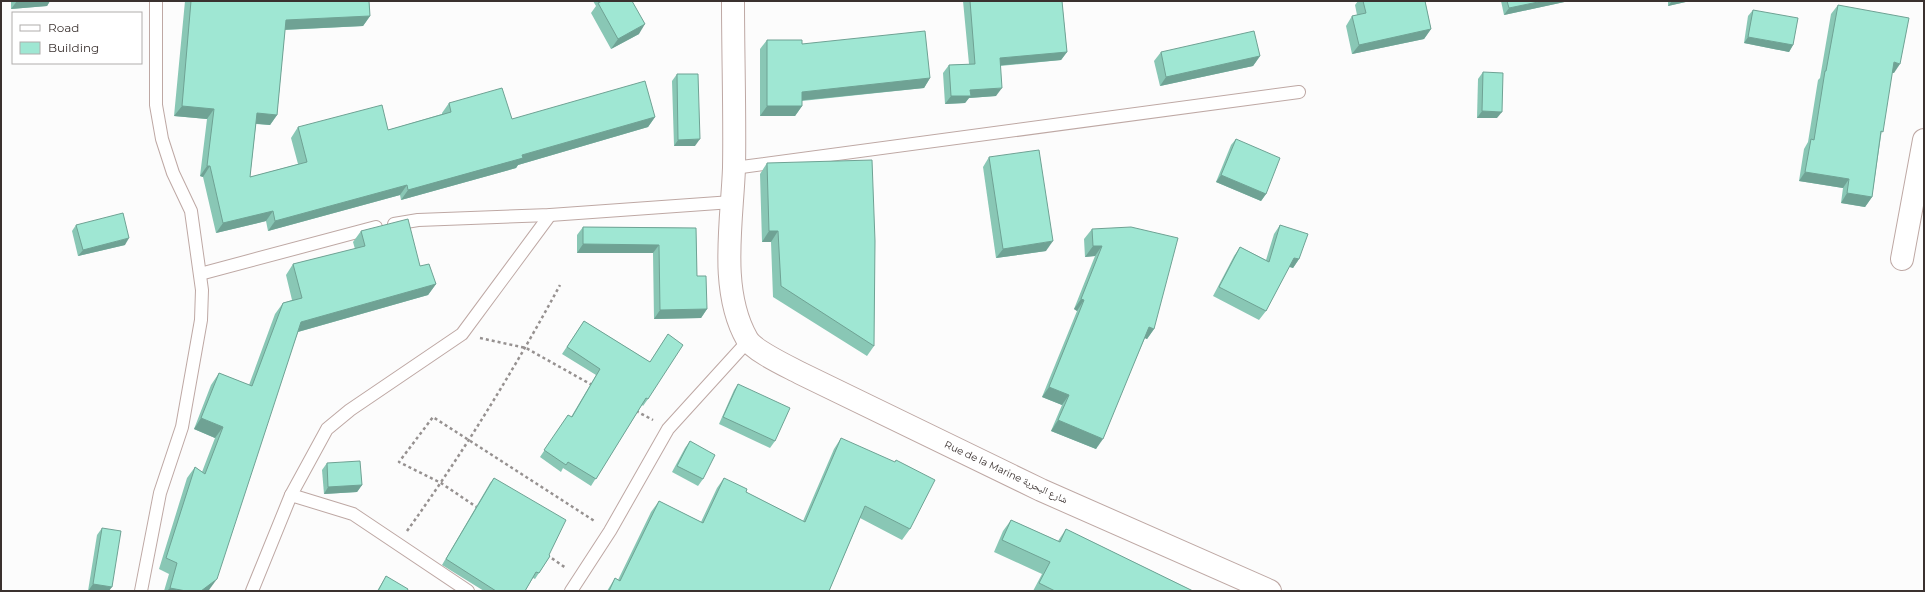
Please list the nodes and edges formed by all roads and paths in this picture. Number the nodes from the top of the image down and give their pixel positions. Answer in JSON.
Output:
{"nodes":[{"id":1,"x":156,"y":1,"type":"edge"},
{"id":2,"x":733,"y":1,"type":"edge"},
{"id":3,"x":1299,"y":92,"type":"dead end"},
{"id":4,"x":1924,"y":140,"type":"edge"},
{"id":5,"x":734,"y":168,"type":"junction"},
{"id":6,"x":732,"y":202,"type":"junction"},
{"id":7,"x":550,"y":215,"type":"junction"},
{"id":8,"x":1902,"y":259,"type":"dead end"},
{"id":9,"x":200,"y":274,"type":"junction"},
{"id":10,"x":560,"y":285,"type":"dead end"},
{"id":11,"x":462,"y":334,"type":"junction"},
{"id":12,"x":748,"y":341,"type":"junction"},
{"id":13,"x":526,"y":348,"type":"junction"},
{"id":14,"x":594,"y":386,"type":"edge"},
{"id":15,"x":634,"y":410,"type":"edge"},
{"id":16,"x":668,"y":429,"type":"junction"},
{"id":17,"x":468,"y":439,"type":"junction"},
{"id":18,"x":441,"y":483,"type":"junction"},
{"id":19,"x":291,"y":495,"type":"junction"},
{"id":20,"x":481,"y":510,"type":"edge"},
{"id":21,"x":610,"y":531,"type":"junction"},
{"id":22,"x":398,"y":544,"type":"junction"},
{"id":23,"x":546,"y":555,"type":"edge"},
{"id":24,"x":579,"y":577,"type":"junction"},
{"id":25,"x":141,"y":591,"type":"edge"},
{"id":26,"x":252,"y":591,"type":"edge"},
{"id":27,"x":468,"y":591,"type":"edge"},
{"id":28,"x":571,"y":591,"type":"edge"},
{"id":29,"x":1270,"y":591,"type":"edge"}],
"edges":[{"from":1,"to":9,"type":"lane"},
{"from":2,"to":5,"type":"street"},
{"from":3,"to":5,"type":"lane"},
{"from":4,"to":8,"type":"street"},
{"from":5,"to":6,"type":"street"},
{"from":6,"to":7,"type":"lane"},
{"from":6,"to":12,"type":"street"},
{"from":7,"to":9,"type":"lane"},
{"from":7,"to":11,"type":"lane"},
{"from":9,"to":25,"type":"lane"},
{"from":10,"to":13,"type":"path"},
{"from":11,"to":13,"type":"path"},
{"from":11,"to":19,"type":"lane"},
{"from":12,"to":16,"type":"lane"},
{"from":12,"to":29,"type":"street","name":"Rue de la Marine شارع البحرية"},
{"from":13,"to":14,"type":"path"},
{"from":13,"to":17,"type":"path"},
{"from":15,"to":16,"type":"path"},
{"from":16,"to":21,"type":"lane"},
{"from":17,"to":18,"type":"path"},
{"from":17,"to":18,"type":"path"},
{"from":17,"to":21,"type":"path"},
{"from":18,"to":20,"type":"path"},
{"from":18,"to":22,"type":"path"},
{"from":19,"to":22,"type":"lane"},
{"from":19,"to":26,"type":"lane"},
{"from":21,"to":24,"type":"lane"},
{"from":22,"to":27,"type":"lane"},
{"from":23,"to":24,"type":"path"},
{"from":24,"to":28,"type":"lane"}]}
